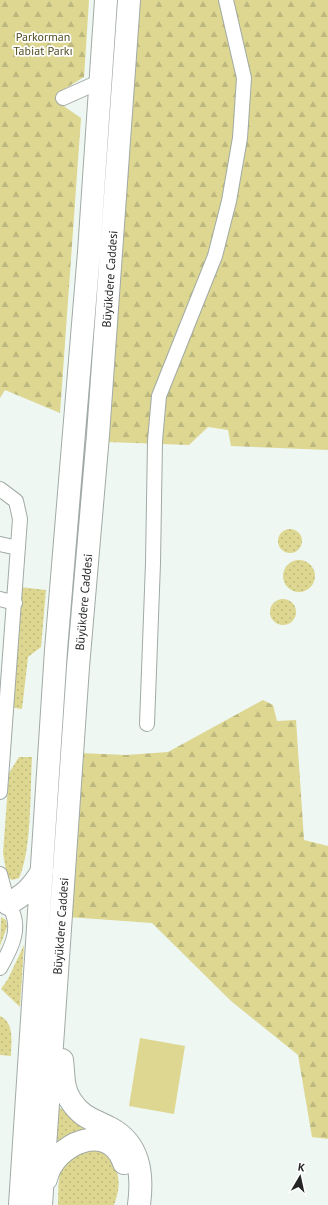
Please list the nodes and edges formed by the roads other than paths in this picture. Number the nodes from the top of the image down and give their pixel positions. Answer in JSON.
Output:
{"nodes":[{"id":1,"x":106,"y":0,"type":"edge"},
{"id":2,"x":129,"y":0,"type":"edge"},
{"id":3,"x":226,"y":0,"type":"edge"},
{"id":4,"x":101,"y":81,"type":"junction"},
{"id":5,"x":63,"y":98,"type":"dead end"},
{"id":6,"x":0,"y":489,"type":"edge"},
{"id":7,"x":70,"y":491,"type":"junction"},
{"id":8,"x":0,"y":544,"type":"edge"},
{"id":9,"x":18,"y":548,"type":"junction"},
{"id":10,"x":85,"y":590,"type":"junction"},
{"id":11,"x":0,"y":599,"type":"edge"},
{"id":12,"x":15,"y":603,"type":"junction"},
{"id":13,"x":5,"y":672,"type":"edge"},
{"id":14,"x":147,"y":724,"type":"dead end"},
{"id":15,"x":0,"y":792,"type":"edge"},
{"id":16,"x":42,"y":871,"type":"junction"},
{"id":17,"x":0,"y":874,"type":"edge"},
{"id":18,"x":4,"y":904,"type":"edge"},
{"id":19,"x":0,"y":968,"type":"edge"},
{"id":20,"x":54,"y":1032,"type":"junction"},
{"id":21,"x":42,"y":1199,"type":"edge"},
{"id":22,"x":20,"y":1205,"type":"edge"},
{"id":23,"x":124,"y":1205,"type":"edge"},
{"id":24,"x":139,"y":1205,"type":"edge"}],
"edges":[{"from":1,"to":4,"type":"main road","name":"Büyükdere Caddesi"},
{"from":2,"to":10,"type":"main road","name":"Büyükdere Caddesi"},
{"from":3,"to":14,"type":"street"},
{"from":4,"to":5,"type":"street"},
{"from":4,"to":7,"type":"main road","name":"Büyükdere Caddesi"},
{"from":6,"to":9,"type":"street"},
{"from":7,"to":10,"type":"main road"},
{"from":7,"to":16,"type":"main road","name":"Büyükdere Caddesi"},
{"from":8,"to":9,"type":"street"},
{"from":9,"to":12,"type":"street"},
{"from":10,"to":20,"type":"main road","name":"Büyükdere Caddesi"},
{"from":11,"to":12,"type":"street"},
{"from":12,"to":13,"type":"street"},
{"from":13,"to":15,"type":"street"},
{"from":16,"to":18,"type":"main road"},
{"from":16,"to":22,"type":"main road","name":"Büyükdere Caddesi"},
{"from":17,"to":18,"type":"street"},
{"from":18,"to":19,"type":"street"},
{"from":20,"to":21,"type":"main road","name":"Büyükdere Caddesi"},
{"from":20,"to":24,"type":"main road"},
{"from":21,"to":23,"type":"main road"}]}
